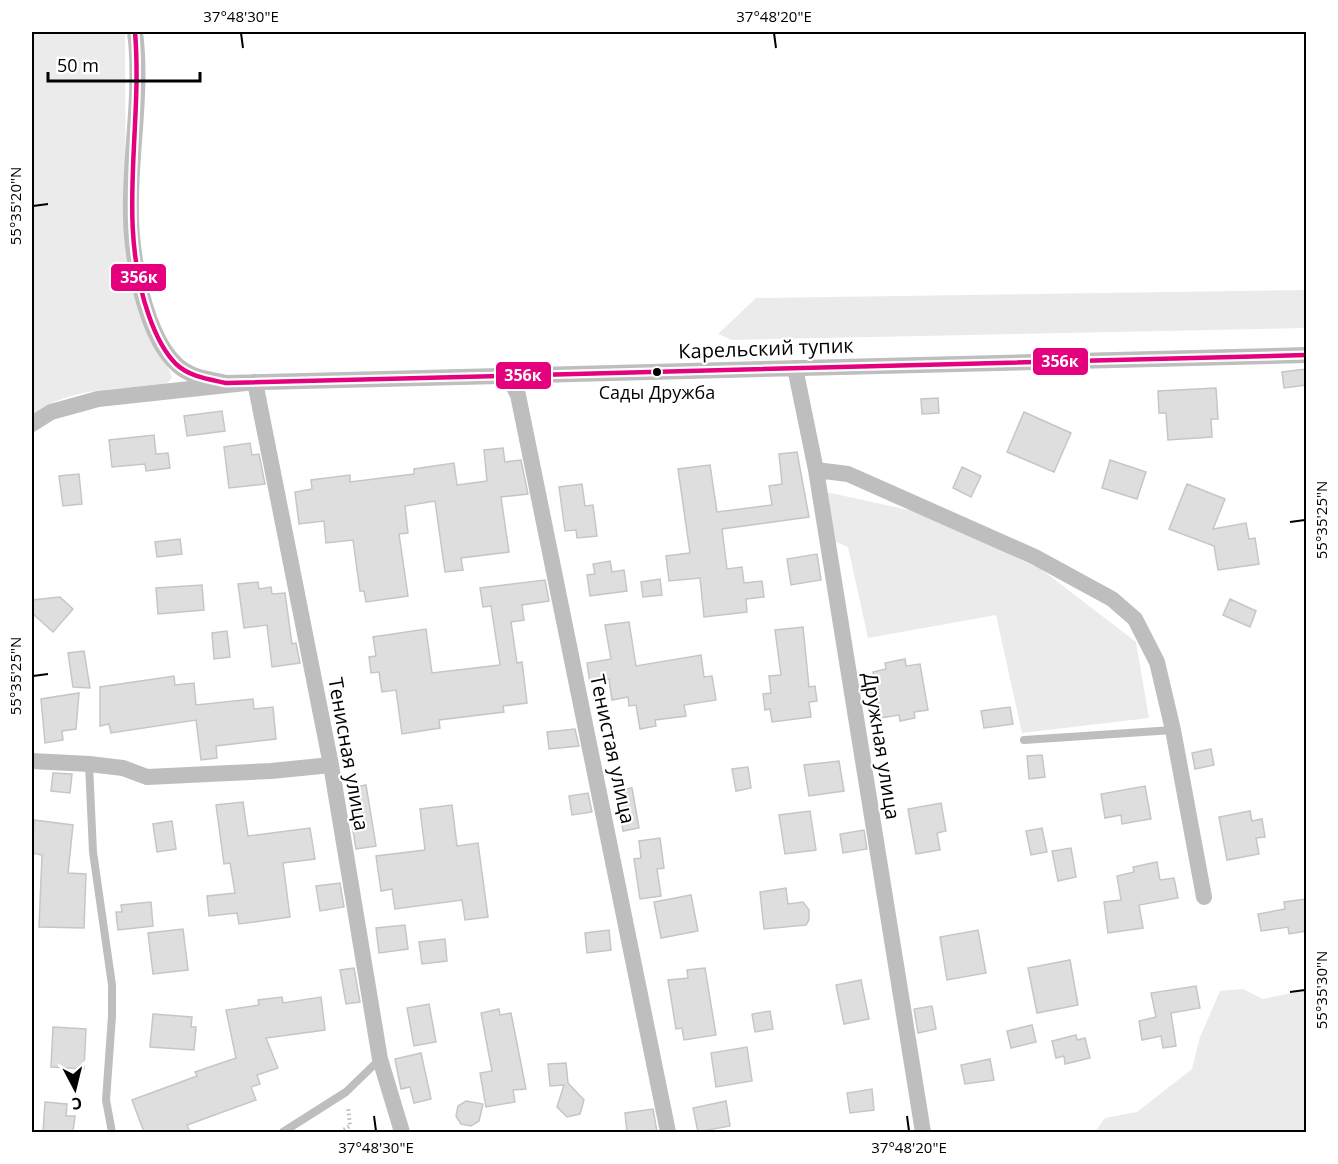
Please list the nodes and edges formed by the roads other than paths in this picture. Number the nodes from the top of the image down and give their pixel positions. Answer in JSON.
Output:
{"nodes":[{"id":1,"x":135,"y":32,"type":"edge"},
{"id":2,"x":1306,"y":355,"type":"edge"},
{"id":3,"x":795,"y":368,"type":"junction"},
{"id":4,"x":508,"y":376,"type":"junction"},
{"id":5,"x":255,"y":382,"type":"junction"},
{"id":6,"x":32,"y":424,"type":"edge"},
{"id":7,"x":816,"y":470,"type":"junction"},
{"id":8,"x":1173,"y":730,"type":"junction"},
{"id":9,"x":1023,"y":740,"type":"dead end"},
{"id":10,"x":32,"y":761,"type":"edge"},
{"id":11,"x":89,"y":764,"type":"junction"},
{"id":12,"x":331,"y":765,"type":"junction"},
{"id":13,"x":1204,"y":897,"type":"dead end"},
{"id":14,"x":380,"y":1059,"type":"junction"},
{"id":15,"x":112,"y":1132,"type":"edge"},
{"id":16,"x":283,"y":1132,"type":"edge"},
{"id":17,"x":402,"y":1132,"type":"edge"},
{"id":18,"x":668,"y":1132,"type":"edge"},
{"id":19,"x":923,"y":1132,"type":"edge"}],
"edges":[{"from":1,"to":5,"type":"street","name":"Карельский тупик"},
{"from":2,"to":3,"type":"street","name":"Карельский тупик"},
{"from":3,"to":4,"type":"street","name":"Карельский тупик"},
{"from":3,"to":7,"type":"street","name":"Дружная улица"},
{"from":4,"to":5,"type":"street","name":"Карельский тупик"},
{"from":4,"to":18,"type":"street","name":"Тенистая улица"},
{"from":5,"to":6,"type":"street"},
{"from":5,"to":12,"type":"street","name":"Тенисная улица"},
{"from":7,"to":8,"type":"street"},
{"from":7,"to":19,"type":"street","name":"Дружная улица"},
{"from":8,"to":9,"type":"lane"},
{"from":8,"to":13,"type":"street"},
{"from":10,"to":11,"type":"street"},
{"from":11,"to":12,"type":"street"},
{"from":11,"to":15,"type":"lane"},
{"from":12,"to":14,"type":"street","name":"Тенисная улица"},
{"from":14,"to":16,"type":"lane"},
{"from":14,"to":17,"type":"street","name":"Тенисная улица"}]}
